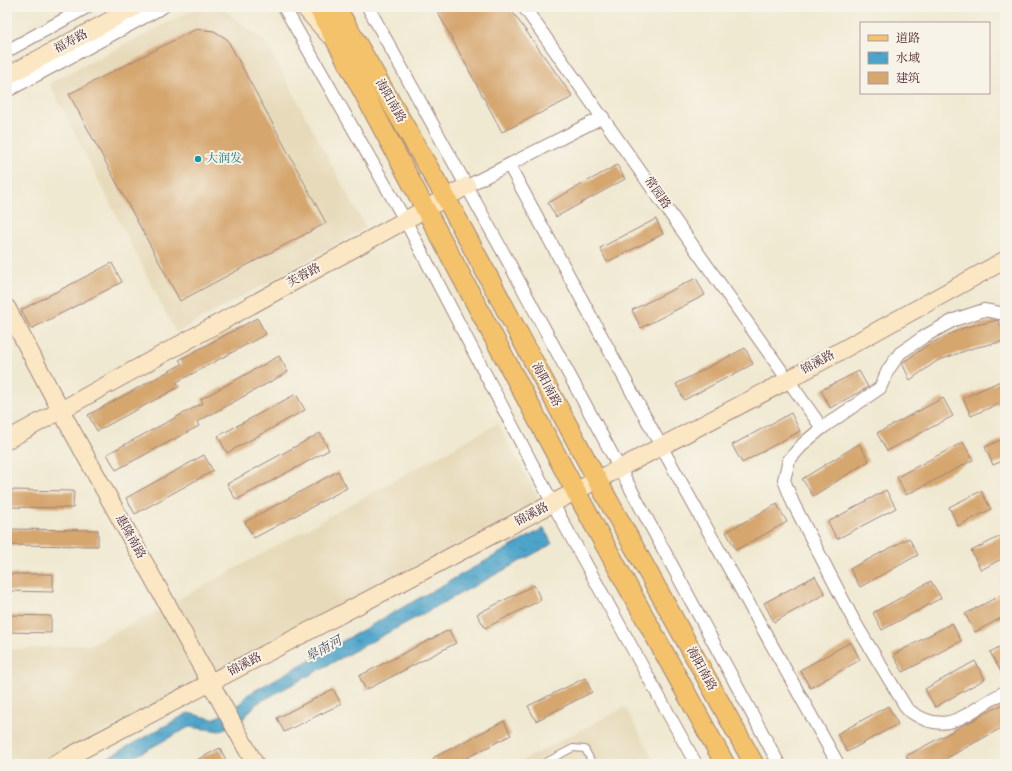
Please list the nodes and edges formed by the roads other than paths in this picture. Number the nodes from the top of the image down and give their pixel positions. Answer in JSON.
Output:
{"nodes":[{"id":1,"x":87,"y":7,"type":"edge"},
{"id":2,"x":113,"y":7,"type":"edge"},
{"id":3,"x":135,"y":7,"type":"edge"},
{"id":4,"x":163,"y":7,"type":"edge"},
{"id":5,"x":284,"y":7,"type":"edge"},
{"id":6,"x":304,"y":7,"type":"edge"},
{"id":7,"x":318,"y":7,"type":"edge"},
{"id":8,"x":336,"y":7,"type":"edge"},
{"id":9,"x":343,"y":7,"type":"edge"},
{"id":10,"x":368,"y":7,"type":"edge"},
{"id":11,"x":524,"y":7,"type":"edge"},
{"id":12,"x":346,"y":42,"type":"junction"},
{"id":13,"x":7,"y":52,"type":"edge"},
{"id":14,"x":7,"y":65,"type":"edge"},
{"id":15,"x":7,"y":76,"type":"edge"},
{"id":16,"x":7,"y":91,"type":"edge"},
{"id":17,"x":603,"y":117,"type":"junction"},
{"id":18,"x":509,"y":165,"type":"junction"},
{"id":19,"x":467,"y":186,"type":"junction"},
{"id":20,"x":446,"y":198,"type":"junction"},
{"id":21,"x":426,"y":209,"type":"junction"},
{"id":22,"x":405,"y":220,"type":"junction"},
{"id":23,"x":1005,"y":260,"type":"edge"},
{"id":24,"x":7,"y":308,"type":"edge"},
{"id":25,"x":1005,"y":314,"type":"edge"},
{"id":26,"x":788,"y":380,"type":"junction"},
{"id":27,"x":61,"y":411,"type":"junction"},
{"id":28,"x":822,"y":428,"type":"junction"},
{"id":29,"x":7,"y":440,"type":"edge"},
{"id":30,"x":661,"y":446,"type":"junction"},
{"id":31,"x":619,"y":468,"type":"junction"},
{"id":32,"x":597,"y":480,"type":"junction"},
{"id":33,"x":576,"y":492,"type":"junction"},
{"id":34,"x":553,"y":504,"type":"junction"},
{"id":35,"x":211,"y":683,"type":"junction"},
{"id":36,"x":1005,"y":692,"type":"edge"},
{"id":37,"x":55,"y":764,"type":"edge"},
{"id":38,"x":255,"y":764,"type":"edge"},
{"id":39,"x":542,"y":764,"type":"edge"},
{"id":40,"x":594,"y":764,"type":"edge"},
{"id":41,"x":696,"y":764,"type":"edge"},
{"id":42,"x":726,"y":764,"type":"edge"},
{"id":43,"x":754,"y":764,"type":"edge"},
{"id":44,"x":779,"y":764,"type":"edge"},
{"id":45,"x":838,"y":764,"type":"edge"}],
"edges":[{"from":1,"to":13,"type":"street"},
{"from":2,"to":14,"type":"street","name":"福寿路"},
{"from":3,"to":15,"type":"street","name":"福寿路"},
{"from":4,"to":16,"type":"street"},
{"from":5,"to":22,"type":"street"},
{"from":6,"to":12,"type":"street"},
{"from":7,"to":12,"type":"main road","name":"海阳南路"},
{"from":8,"to":12,"type":"main road","name":"海阳南路"},
{"from":9,"to":12,"type":"street"},
{"from":10,"to":19,"type":"street"},
{"from":11,"to":17,"type":"street","name":"常园路"},
{"from":12,"to":20,"type":"main road","name":"海阳南路"},
{"from":12,"to":21,"type":"main road","name":"海阳南路"},
{"from":17,"to":18,"type":"street","name":"芙蓉路"},
{"from":17,"to":26,"type":"street","name":"常园路"},
{"from":18,"to":19,"type":"street","name":"芙蓉路"},
{"from":18,"to":30,"type":"street"},
{"from":19,"to":20,"type":"street","name":"芙蓉路"},
{"from":19,"to":31,"type":"street"},
{"from":20,"to":21,"type":"street","name":"芙蓉路"},
{"from":20,"to":32,"type":"main road","name":"海阳南路"},
{"from":21,"to":22,"type":"street","name":"芙蓉路"},
{"from":21,"to":33,"type":"main road","name":"海阳南路"},
{"from":22,"to":27,"type":"street","name":"芙蓉路"},
{"from":22,"to":34,"type":"street"},
{"from":23,"to":26,"type":"street","name":"锦溪路"},
{"from":24,"to":27,"type":"street","name":"惠隆南路"},
{"from":25,"to":28,"type":"street"},
{"from":26,"to":28,"type":"street","name":"常园路"},
{"from":26,"to":30,"type":"street","name":"锦溪路"},
{"from":27,"to":29,"type":"street","name":"芙蓉路"},
{"from":27,"to":35,"type":"street","name":"惠隆南路"},
{"from":28,"to":36,"type":"street"},
{"from":30,"to":31,"type":"street","name":"锦溪路"},
{"from":30,"to":45,"type":"street"},
{"from":31,"to":32,"type":"street","name":"锦溪路"},
{"from":31,"to":44,"type":"street"},
{"from":32,"to":33,"type":"street","name":"锦溪路"},
{"from":32,"to":43,"type":"main road","name":"海阳南路"},
{"from":33,"to":34,"type":"street","name":"锦溪路"},
{"from":33,"to":42,"type":"main road","name":"海阳南路"},
{"from":34,"to":35,"type":"street","name":"锦溪路"},
{"from":34,"to":41,"type":"street"},
{"from":35,"to":37,"type":"street","name":"锦溪路"},
{"from":35,"to":38,"type":"street","name":"惠隆南路"},
{"from":39,"to":40,"type":"lane"}]}
